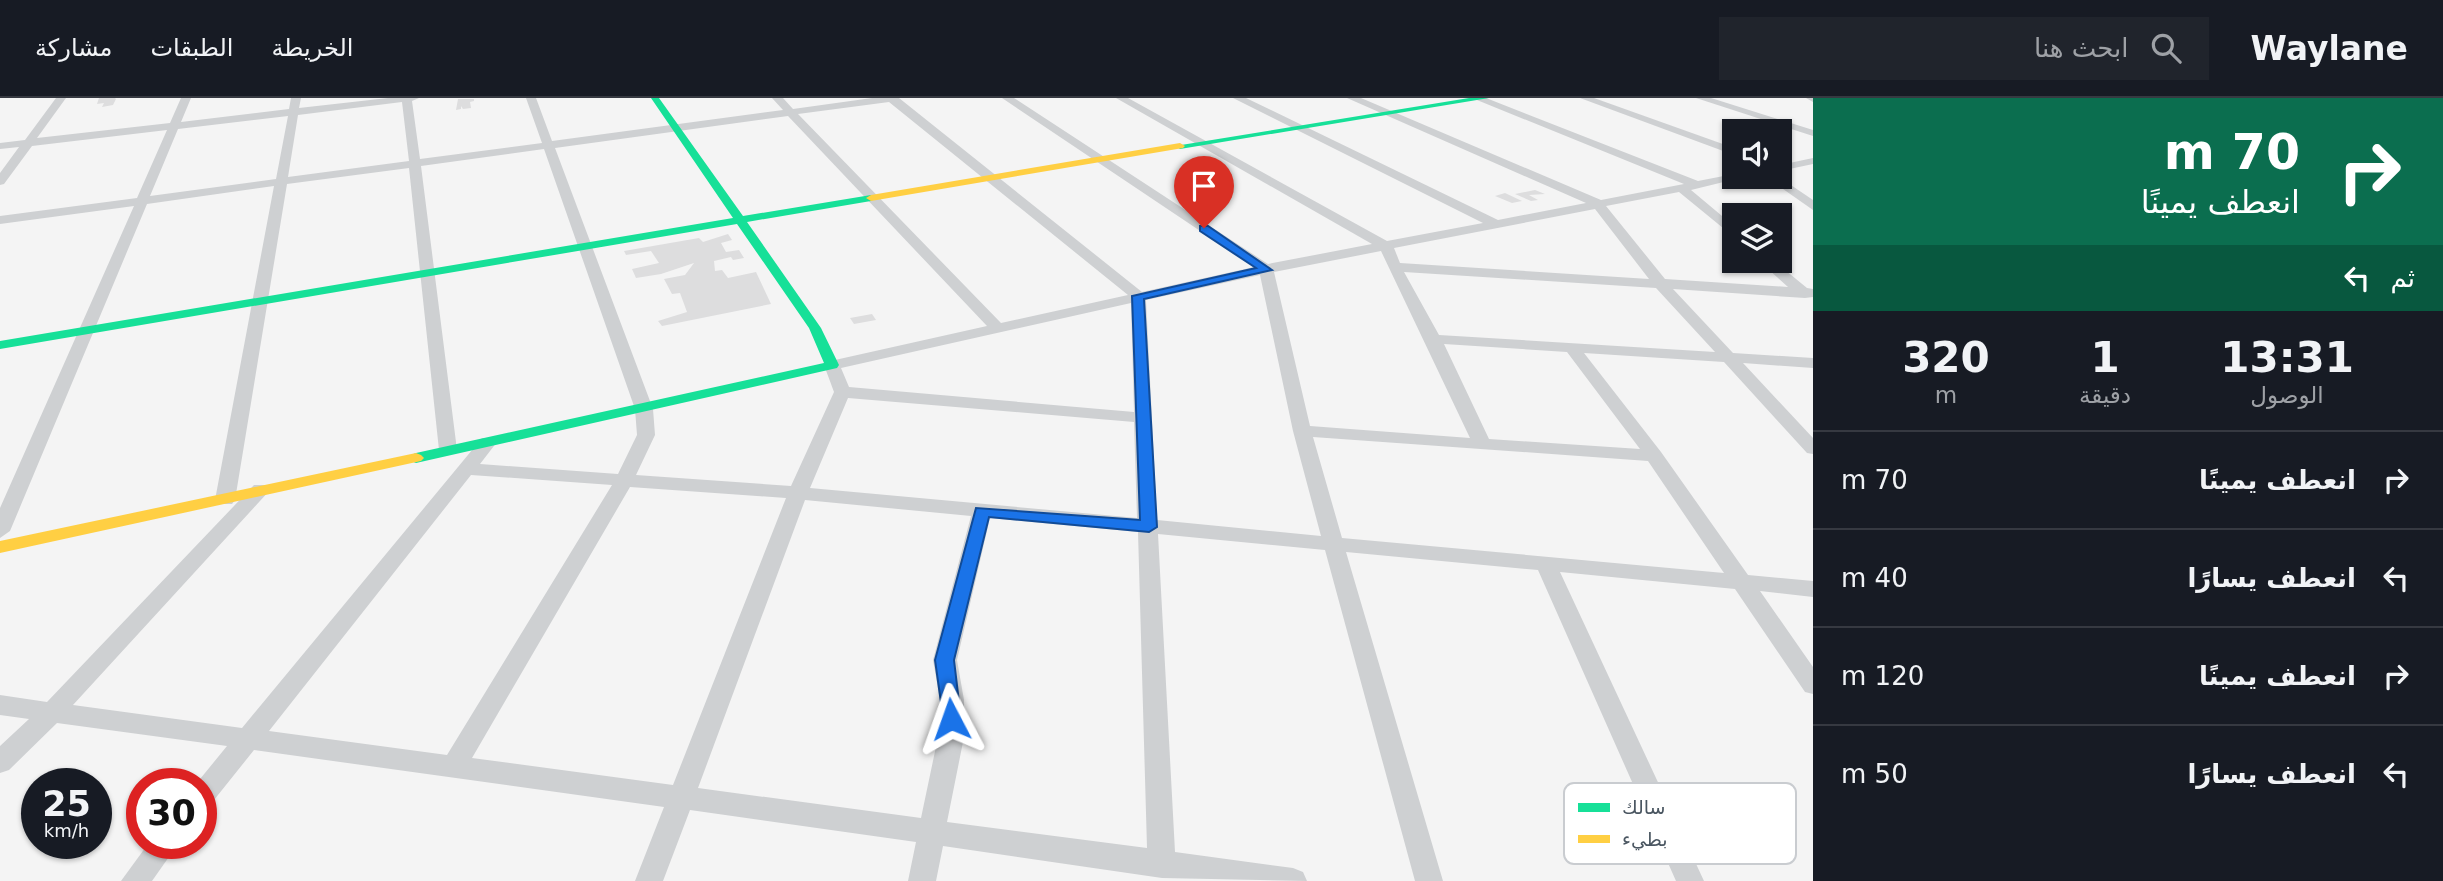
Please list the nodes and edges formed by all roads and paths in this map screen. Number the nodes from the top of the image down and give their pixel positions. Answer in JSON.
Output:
{"nodes":[{"id":1,"x":61,"y":98,"type":"edge"},
{"id":2,"x":186,"y":98,"type":"edge"},
{"id":3,"x":407,"y":98,"type":"edge"},
{"id":4,"x":414,"y":98,"type":"edge"},
{"id":5,"x":531,"y":98,"type":"edge"},
{"id":6,"x":655,"y":98,"type":"edge"},
{"id":7,"x":777,"y":98,"type":"edge"},
{"id":8,"x":892,"y":98,"type":"edge"},
{"id":9,"x":1007,"y":98,"type":"edge"},
{"id":10,"x":1121,"y":98,"type":"edge"},
{"id":11,"x":1238,"y":98,"type":"edge"},
{"id":12,"x":1352,"y":98,"type":"edge"},
{"id":13,"x":1480,"y":98,"type":"edge"},
{"id":14,"x":1585,"y":98,"type":"edge"},
{"id":15,"x":1701,"y":98,"type":"edge"},
{"id":16,"x":295,"y":105,"type":"edge"},
{"id":17,"x":791,"y":113,"type":"junction"},
{"id":18,"x":1387,"y":113,"type":"junction"},
{"id":19,"x":1298,"y":127,"type":"junction"},
{"id":20,"x":173,"y":128,"type":"junction"},
{"id":21,"x":676,"y":128,"type":"junction"},
{"id":22,"x":1813,"y":133,"type":"edge"},
{"id":23,"x":1202,"y":142,"type":"junction"},
{"id":24,"x":28,"y":143,"type":"junction"},
{"id":25,"x":549,"y":145,"type":"junction"},
{"id":26,"x":0,"y":146,"type":"edge"},
{"id":27,"x":1722,"y":148,"type":"edge"},
{"id":28,"x":1101,"y":160,"type":"junction"},
{"id":29,"x":1813,"y":161,"type":"edge"},
{"id":30,"x":416,"y":163,"type":"junction"},
{"id":31,"x":1792,"y":165,"type":"edge"},
{"id":32,"x":990,"y":178,"type":"junction"},
{"id":33,"x":1722,"y":180,"type":"edge"},
{"id":34,"x":0,"y":181,"type":"edge"},
{"id":35,"x":281,"y":183,"type":"junction"},
{"id":36,"x":1697,"y":185,"type":"junction"},
{"id":37,"x":1682,"y":188,"type":"junction"},
{"id":38,"x":1789,"y":189,"type":"edge"},
{"id":39,"x":870,"y":198,"type":"junction"},
{"id":40,"x":145,"y":200,"type":"junction"},
{"id":41,"x":1597,"y":204,"type":"junction"},
{"id":42,"x":1813,"y":206,"type":"edge"},
{"id":43,"x":0,"y":220,"type":"edge"},
{"id":44,"x":740,"y":221,"type":"junction"},
{"id":45,"x":1722,"y":223,"type":"edge"},
{"id":46,"x":1496,"y":224,"type":"junction"},
{"id":47,"x":583,"y":247,"type":"junction"},
{"id":48,"x":1387,"y":247,"type":"junction"},
{"id":49,"x":1394,"y":267,"type":"junction"},
{"id":50,"x":1266,"y":270,"type":"junction"},
{"id":51,"x":428,"y":272,"type":"junction"},
{"id":52,"x":1781,"y":273,"type":"edge"},
{"id":53,"x":1660,"y":284,"type":"junction"},
{"id":54,"x":1138,"y":296,"type":"junction"},
{"id":55,"x":1809,"y":296,"type":"edge"},
{"id":56,"x":262,"y":302,"type":"junction"},
{"id":57,"x":996,"y":327,"type":"junction"},
{"id":58,"x":88,"y":331,"type":"junction"},
{"id":59,"x":1434,"y":339,"type":"junction"},
{"id":60,"x":0,"y":345,"type":"edge"},
{"id":61,"x":1572,"y":348,"type":"junction"},
{"id":62,"x":1729,"y":358,"type":"junction"},
{"id":63,"x":1813,"y":363,"type":"edge"},
{"id":64,"x":832,"y":365,"type":"junction"},
{"id":65,"x":842,"y":392,"type":"junction"},
{"id":66,"x":644,"y":409,"type":"junction"},
{"id":67,"x":1145,"y":418,"type":"junction"},
{"id":68,"x":1301,"y":431,"type":"junction"},
{"id":69,"x":488,"y":442,"type":"junction"},
{"id":70,"x":1482,"y":443,"type":"junction"},
{"id":71,"x":1813,"y":449,"type":"edge"},
{"id":72,"x":448,"y":450,"type":"junction"},
{"id":73,"x":1654,"y":456,"type":"junction"},
{"id":74,"x":466,"y":469,"type":"junction"},
{"id":75,"x":625,"y":479,"type":"junction"},
{"id":76,"x":261,"y":489,"type":"junction"},
{"id":77,"x":797,"y":493,"type":"junction"},
{"id":78,"x":225,"y":500,"type":"junction"},
{"id":79,"x":982,"y":511,"type":"junction"},
{"id":80,"x":1149,"y":527,"type":"junction"},
{"id":81,"x":0,"y":531,"type":"edge"},
{"id":82,"x":1334,"y":543,"type":"junction"},
{"id":83,"x":9,"y":545,"type":"edge"},
{"id":84,"x":0,"y":558,"type":"edge"},
{"id":85,"x":1546,"y":565,"type":"junction"},
{"id":86,"x":1744,"y":583,"type":"junction"},
{"id":87,"x":1813,"y":589,"type":"edge"},
{"id":88,"x":1813,"y":685,"type":"edge"},
{"id":89,"x":0,"y":705,"type":"edge"},
{"id":90,"x":52,"y":712,"type":"junction"},
{"id":91,"x":247,"y":738,"type":"junction"},
{"id":92,"x":0,"y":762,"type":"edge"},
{"id":93,"x":454,"y":766,"type":"junction"},
{"id":94,"x":217,"y":776,"type":"edge"},
{"id":95,"x":1645,"y":783,"type":"edge"},
{"id":96,"x":680,"y":796,"type":"junction"},
{"id":97,"x":930,"y":832,"type":"junction"},
{"id":98,"x":152,"y":859,"type":"edge"},
{"id":99,"x":1682,"y":864,"type":"edge"},
{"id":100,"x":1162,"y":865,"type":"junction"},
{"id":101,"x":135,"y":881,"type":"edge"},
{"id":102,"x":649,"y":881,"type":"edge"},
{"id":103,"x":922,"y":881,"type":"edge"},
{"id":104,"x":1293,"y":881,"type":"edge"},
{"id":105,"x":1429,"y":881,"type":"edge"},
{"id":106,"x":1690,"y":881,"type":"edge"}],
"edges":[{"from":1,"to":24,"type":"street"},
{"from":2,"to":20,"type":"street"},
{"from":3,"to":4,"type":"street"},
{"from":3,"to":16,"type":"street"},
{"from":3,"to":30,"type":"street"},
{"from":5,"to":25,"type":"street"},
{"from":6,"to":21,"type":"street"},
{"from":7,"to":17,"type":"street"},
{"from":8,"to":17,"type":"street"},
{"from":8,"to":32,"type":"street"},
{"from":9,"to":28,"type":"street"},
{"from":10,"to":23,"type":"street"},
{"from":11,"to":19,"type":"street"},
{"from":12,"to":18,"type":"street"},
{"from":13,"to":18,"type":"street"},
{"from":13,"to":36,"type":"street"},
{"from":14,"to":27,"type":"street"},
{"from":15,"to":22,"type":"street"},
{"from":16,"to":20,"type":"street"},
{"from":16,"to":35,"type":"street"},
{"from":17,"to":21,"type":"street"},
{"from":17,"to":39,"type":"street"},
{"from":18,"to":19,"type":"street"},
{"from":18,"to":41,"type":"street"},
{"from":19,"to":23,"type":"street"},
{"from":19,"to":46,"type":"street"},
{"from":20,"to":24,"type":"street"},
{"from":20,"to":40,"type":"street"},
{"from":21,"to":25,"type":"street"},
{"from":21,"to":44,"type":"street"},
{"from":23,"to":28,"type":"street"},
{"from":23,"to":48,"type":"street"},
{"from":24,"to":26,"type":"street"},
{"from":24,"to":34,"type":"street"},
{"from":25,"to":30,"type":"street"},
{"from":25,"to":47,"type":"street"},
{"from":28,"to":32,"type":"street"},
{"from":28,"to":50,"type":"street"},
{"from":29,"to":31,"type":"street"},
{"from":30,"to":35,"type":"street"},
{"from":30,"to":51,"type":"street"},
{"from":32,"to":39,"type":"street"},
{"from":32,"to":54,"type":"street"},
{"from":33,"to":36,"type":"street"},
{"from":35,"to":40,"type":"street"},
{"from":35,"to":56,"type":"street"},
{"from":36,"to":37,"type":"street"},
{"from":37,"to":41,"type":"street"},
{"from":37,"to":45,"type":"street"},
{"from":38,"to":42,"type":"street"},
{"from":39,"to":44,"type":"street"},
{"from":39,"to":57,"type":"street"},
{"from":40,"to":43,"type":"street"},
{"from":40,"to":58,"type":"street"},
{"from":41,"to":46,"type":"street"},
{"from":41,"to":53,"type":"street"},
{"from":44,"to":47,"type":"street"},
{"from":44,"to":64,"type":"street"},
{"from":46,"to":48,"type":"street"},
{"from":47,"to":51,"type":"street"},
{"from":47,"to":66,"type":"street"},
{"from":48,"to":49,"type":"street"},
{"from":48,"to":50,"type":"street"},
{"from":49,"to":53,"type":"street"},
{"from":49,"to":59,"type":"street"},
{"from":50,"to":54,"type":"street"},
{"from":50,"to":68,"type":"street"},
{"from":51,"to":56,"type":"street"},
{"from":51,"to":72,"type":"street"},
{"from":52,"to":55,"type":"street"},
{"from":53,"to":55,"type":"street"},
{"from":53,"to":62,"type":"street"},
{"from":54,"to":57,"type":"street"},
{"from":54,"to":67,"type":"street"},
{"from":56,"to":58,"type":"street"},
{"from":56,"to":78,"type":"street"},
{"from":57,"to":64,"type":"street"},
{"from":58,"to":60,"type":"street"},
{"from":58,"to":81,"type":"street"},
{"from":59,"to":61,"type":"street"},
{"from":59,"to":70,"type":"street"},
{"from":61,"to":62,"type":"street"},
{"from":61,"to":73,"type":"street"},
{"from":62,"to":63,"type":"street"},
{"from":62,"to":71,"type":"street"},
{"from":64,"to":65,"type":"street"},
{"from":64,"to":66,"type":"street"},
{"from":65,"to":67,"type":"street"},
{"from":65,"to":77,"type":"street"},
{"from":66,"to":69,"type":"street"},
{"from":66,"to":75,"type":"street"},
{"from":67,"to":80,"type":"street"},
{"from":68,"to":70,"type":"street"},
{"from":68,"to":82,"type":"street"},
{"from":69,"to":72,"type":"street"},
{"from":69,"to":74,"type":"street"},
{"from":70,"to":73,"type":"street"},
{"from":72,"to":76,"type":"street"},
{"from":73,"to":86,"type":"street"},
{"from":74,"to":75,"type":"street"},
{"from":74,"to":91,"type":"street"},
{"from":75,"to":77,"type":"street"},
{"from":75,"to":93,"type":"street"},
{"from":76,"to":78,"type":"street"},
{"from":76,"to":90,"type":"street"},
{"from":77,"to":79,"type":"street"},
{"from":77,"to":96,"type":"street"},
{"from":78,"to":83,"type":"street"},
{"from":79,"to":80,"type":"street"},
{"from":79,"to":97,"type":"street"},
{"from":80,"to":82,"type":"street"},
{"from":80,"to":100,"type":"street"},
{"from":82,"to":85,"type":"street"},
{"from":82,"to":105,"type":"street"},
{"from":83,"to":84,"type":"street"},
{"from":85,"to":86,"type":"street"},
{"from":85,"to":95,"type":"street"},
{"from":86,"to":87,"type":"street"},
{"from":86,"to":88,"type":"street"},
{"from":89,"to":90,"type":"street"},
{"from":90,"to":91,"type":"street"},
{"from":90,"to":92,"type":"street"},
{"from":91,"to":93,"type":"street"},
{"from":91,"to":94,"type":"street"},
{"from":93,"to":96,"type":"street"},
{"from":96,"to":97,"type":"street"},
{"from":96,"to":102,"type":"street"},
{"from":97,"to":100,"type":"street"},
{"from":97,"to":103,"type":"street"},
{"from":98,"to":101,"type":"street"},
{"from":99,"to":106,"type":"street"},
{"from":100,"to":104,"type":"street"}]}
